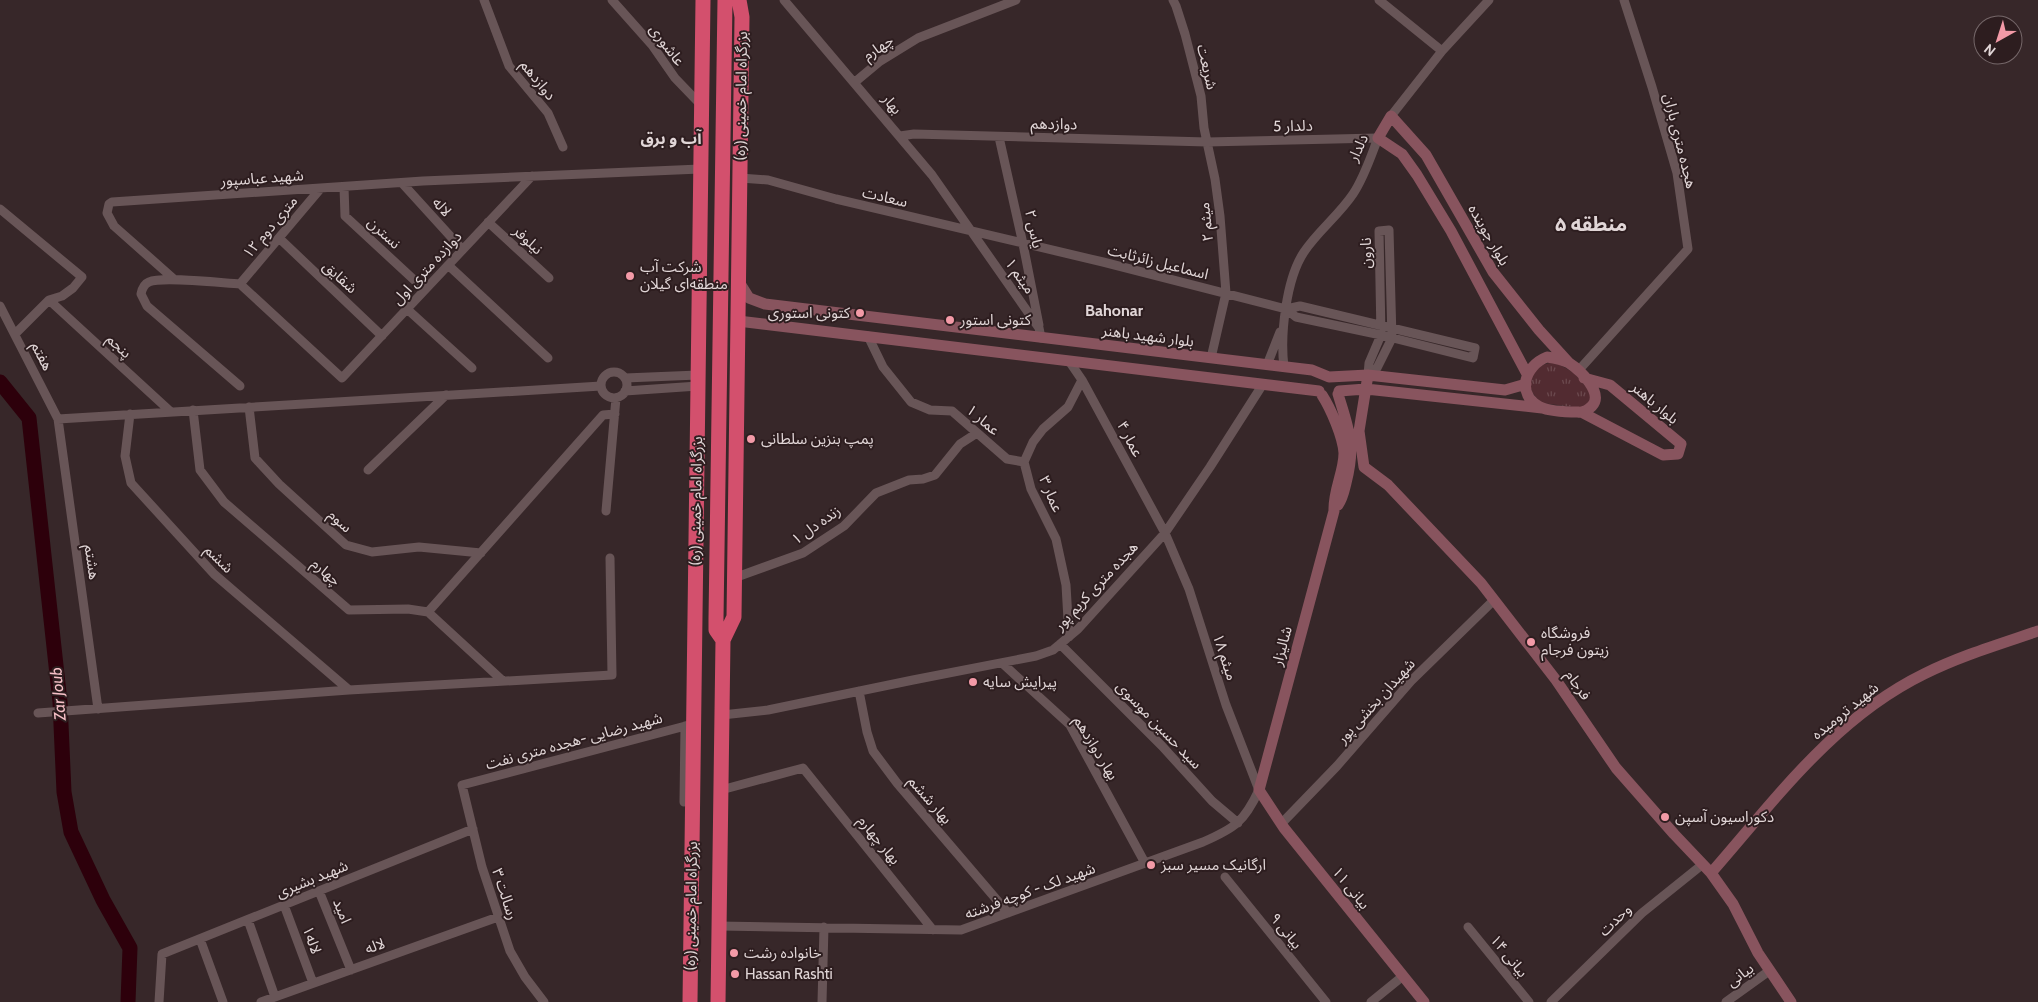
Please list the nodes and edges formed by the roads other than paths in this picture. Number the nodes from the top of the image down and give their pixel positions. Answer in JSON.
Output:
{"nodes":[{"id":1,"x":484,"y":0,"type":"edge"},
{"id":2,"x":612,"y":0,"type":"edge"},
{"id":3,"x":703,"y":0,"type":"edge"},
{"id":4,"x":784,"y":0,"type":"edge"},
{"id":5,"x":1016,"y":0,"type":"edge"},
{"id":6,"x":1172,"y":0,"type":"edge"},
{"id":7,"x":1380,"y":0,"type":"edge"},
{"id":8,"x":1489,"y":0,"type":"edge"},
{"id":9,"x":1624,"y":0,"type":"edge"},
{"id":10,"x":729,"y":1,"type":"edge"},
{"id":11,"x":1442,"y":51,"type":"junction"},
{"id":12,"x":855,"y":82,"type":"junction"},
{"id":13,"x":701,"y":105,"type":"junction"},
{"id":14,"x":1391,"y":116,"type":"junction"},
{"id":15,"x":900,"y":136,"type":"junction"},
{"id":16,"x":999,"y":136,"type":"junction"},
{"id":17,"x":1378,"y":138,"type":"junction"},
{"id":18,"x":1207,"y":142,"type":"junction"},
{"id":19,"x":563,"y":147,"type":"dead end"},
{"id":20,"x":700,"y":169,"type":"junction"},
{"id":21,"x":532,"y":176,"type":"junction"},
{"id":22,"x":740,"y":178,"type":"junction"},
{"id":23,"x":402,"y":182,"type":"junction"},
{"id":24,"x":344,"y":187,"type":"junction"},
{"id":25,"x":321,"y":188,"type":"junction"},
{"id":26,"x":700,"y":197,"type":"junction"},
{"id":27,"x":740,"y":198,"type":"junction"},
{"id":28,"x":0,"y":209,"type":"edge"},
{"id":29,"x":488,"y":222,"type":"junction"},
{"id":30,"x":971,"y":232,"type":"junction"},
{"id":31,"x":279,"y":238,"type":"junction"},
{"id":32,"x":1023,"y":244,"type":"junction"},
{"id":33,"x":462,"y":249,"type":"junction"},
{"id":34,"x":448,"y":265,"type":"junction"},
{"id":35,"x":549,"y":278,"type":"dead end"},
{"id":36,"x":739,"y":278,"type":"junction"},
{"id":37,"x":174,"y":280,"type":"junction"},
{"id":38,"x":240,"y":284,"type":"junction"},
{"id":39,"x":425,"y":290,"type":"junction"},
{"id":40,"x":699,"y":292,"type":"junction"},
{"id":41,"x":1226,"y":293,"type":"junction"},
{"id":42,"x":49,"y":300,"type":"junction"},
{"id":43,"x":0,"y":306,"type":"edge"},
{"id":44,"x":407,"y":309,"type":"junction"},
{"id":45,"x":1286,"y":309,"type":"junction"},
{"id":46,"x":738,"y":313,"type":"junction"},
{"id":47,"x":872,"y":317,"type":"junction"},
{"id":48,"x":1284,"y":323,"type":"junction"},
{"id":49,"x":928,"y":324,"type":"junction"},
{"id":50,"x":1392,"y":328,"type":"junction"},
{"id":51,"x":1381,"y":330,"type":"junction"},
{"id":52,"x":1040,"y":333,"type":"junction"},
{"id":53,"x":15,"y":334,"type":"junction"},
{"id":54,"x":382,"y":336,"type":"junction"},
{"id":55,"x":868,"y":336,"type":"junction"},
{"id":56,"x":738,"y":337,"type":"junction"},
{"id":57,"x":698,"y":338,"type":"junction"},
{"id":58,"x":1392,"y":338,"type":"junction"},
{"id":59,"x":926,"y":343,"type":"junction"},
{"id":60,"x":548,"y":358,"type":"dead end"},
{"id":61,"x":1211,"y":358,"type":"junction"},
{"id":62,"x":1069,"y":360,"type":"junction"},
{"id":63,"x":1569,"y":363,"type":"junction"},
{"id":64,"x":1267,"y":365,"type":"junction"},
{"id":65,"x":1284,"y":367,"type":"junction"},
{"id":66,"x":472,"y":368,"type":"dead end"},
{"id":67,"x":1581,"y":374,"type":"junction"},
{"id":68,"x":1368,"y":375,"type":"junction"},
{"id":69,"x":1329,"y":377,"type":"junction"},
{"id":70,"x":625,"y":378,"type":"junction"},
{"id":71,"x":1526,"y":379,"type":"junction"},
{"id":72,"x":698,"y":380,"type":"junction"},
{"id":73,"x":1082,"y":380,"type":"junction"},
{"id":74,"x":1263,"y":384,"type":"junction"},
{"id":75,"x":240,"y":386,"type":"dead end"},
{"id":76,"x":601,"y":386,"type":"junction"},
{"id":77,"x":1366,"y":389,"type":"junction"},
{"id":78,"x":625,"y":391,"type":"junction"},
{"id":79,"x":1321,"y":393,"type":"junction"},
{"id":80,"x":1338,"y":393,"type":"junction"},
{"id":81,"x":446,"y":395,"type":"junction"},
{"id":82,"x":616,"y":398,"type":"junction"},
{"id":83,"x":249,"y":407,"type":"junction"},
{"id":84,"x":1542,"y":408,"type":"junction"},
{"id":85,"x":193,"y":410,"type":"junction"},
{"id":86,"x":171,"y":412,"type":"junction"},
{"id":87,"x":1583,"y":412,"type":"junction"},
{"id":88,"x":130,"y":414,"type":"junction"},
{"id":89,"x":615,"y":414,"type":"junction"},
{"id":90,"x":58,"y":419,"type":"junction"},
{"id":91,"x":977,"y":433,"type":"junction"},
{"id":92,"x":1024,"y":462,"type":"junction"},
{"id":93,"x":1346,"y":463,"type":"junction"},
{"id":94,"x":1364,"y":467,"type":"junction"},
{"id":95,"x":368,"y":470,"type":"dead end"},
{"id":96,"x":606,"y":511,"type":"dead end"},
{"id":97,"x":1165,"y":532,"type":"junction"},
{"id":98,"x":481,"y":553,"type":"junction"},
{"id":99,"x":610,"y":558,"type":"dead end"},
{"id":100,"x":734,"y":578,"type":"junction"},
{"id":101,"x":1494,"y":600,"type":"junction"},
{"id":102,"x":428,"y":612,"type":"junction"},
{"id":103,"x":2038,"y":631,"type":"edge"},
{"id":104,"x":1069,"y":638,"type":"junction"},
{"id":105,"x":723,"y":640,"type":"junction"},
{"id":106,"x":1060,"y":644,"type":"junction"},
{"id":107,"x":1002,"y":663,"type":"junction"},
{"id":108,"x":502,"y":681,"type":"junction"},
{"id":109,"x":349,"y":690,"type":"junction"},
{"id":110,"x":859,"y":691,"type":"junction"},
{"id":111,"x":95,"y":709,"type":"junction"},
{"id":112,"x":38,"y":713,"type":"dead end"},
{"id":113,"x":722,"y":715,"type":"junction"},
{"id":114,"x":689,"y":725,"type":"junction"},
{"id":115,"x":462,"y":785,"type":"joint"},
{"id":116,"x":721,"y":790,"type":"junction"},
{"id":117,"x":1259,"y":790,"type":"junction"},
{"id":118,"x":684,"y":802,"type":"dead end"},
{"id":119,"x":1238,"y":823,"type":"junction"},
{"id":120,"x":1281,"y":824,"type":"junction"},
{"id":121,"x":473,"y":829,"type":"junction"},
{"id":122,"x":1145,"y":863,"type":"junction"},
{"id":123,"x":1702,"y":864,"type":"junction"},
{"id":124,"x":1711,"y":873,"type":"junction"},
{"id":125,"x":1225,"y":877,"type":"dead end"},
{"id":126,"x":319,"y":891,"type":"junction"},
{"id":127,"x":284,"y":905,"type":"junction"},
{"id":128,"x":1008,"y":913,"type":"junction"},
{"id":129,"x":498,"y":917,"type":"junction"},
{"id":130,"x":248,"y":920,"type":"junction"},
{"id":131,"x":719,"y":926,"type":"junction"},
{"id":132,"x":824,"y":927,"type":"junction"},
{"id":133,"x":1468,"y":927,"type":"dead end"},
{"id":134,"x":933,"y":930,"type":"junction"},
{"id":135,"x":200,"y":939,"type":"junction"},
{"id":136,"x":351,"y":970,"type":"junction"},
{"id":137,"x":1769,"y":971,"type":"junction"},
{"id":138,"x":1403,"y":976,"type":"junction"},
{"id":139,"x":313,"y":983,"type":"junction"},
{"id":140,"x":275,"y":997,"type":"junction"},
{"id":141,"x":159,"y":1002,"type":"edge"},
{"id":142,"x":223,"y":1002,"type":"edge"},
{"id":143,"x":261,"y":1002,"type":"edge"},
{"id":144,"x":544,"y":1002,"type":"edge"},
{"id":145,"x":690,"y":1002,"type":"edge"},
{"id":146,"x":718,"y":1002,"type":"edge"},
{"id":147,"x":822,"y":1002,"type":"edge"},
{"id":148,"x":1326,"y":1002,"type":"edge"},
{"id":149,"x":1371,"y":1002,"type":"edge"},
{"id":150,"x":1424,"y":1002,"type":"edge"},
{"id":151,"x":1529,"y":1002,"type":"edge"},
{"id":152,"x":1551,"y":1002,"type":"edge"},
{"id":153,"x":1726,"y":1002,"type":"edge"},
{"id":154,"x":1791,"y":1002,"type":"edge"}],
"edges":[{"from":1,"to":19,"type":"street","name":"دوازدهم"},
{"from":2,"to":13,"type":"street","name":"عاشوری"},
{"from":3,"to":13,"type":"highway","name":"بزرگراه امام خمینی (ره)"},
{"from":4,"to":12,"type":"street","name":"بهار"},
{"from":5,"to":12,"type":"street","name":"چهارم"},
{"from":6,"to":18,"type":"street","name":"شریعت"},
{"from":7,"to":11,"type":"street"},
{"from":8,"to":11,"type":"street","name":"دلدار"},
{"from":9,"to":67,"type":"street","name":"هجده متری باران"},
{"from":10,"to":22,"type":"highway","name":"بزرگراه امام خمینی (ره)"},
{"from":10,"to":105,"type":"highway","name":"بزرگراه امام خمینی (ره)"},
{"from":11,"to":14,"type":"street","name":"دلدار"},
{"from":12,"to":15,"type":"street","name":"بهار"},
{"from":13,"to":20,"type":"highway","name":"بزرگراه امام خمینی (ره)"},
{"from":14,"to":17,"type":"street","name":"دلدار"},
{"from":14,"to":63,"type":"street","name":"بلوار جوینده"},
{"from":15,"to":16,"type":"street","name":"دوازدهم"},
{"from":15,"to":30,"type":"street","name":"بهار"},
{"from":16,"to":18,"type":"street","name":"دوازدهم"},
{"from":16,"to":32,"type":"street","name":"یاس ۲"},
{"from":17,"to":18,"type":"street","name":"دلدار 5"},
{"from":17,"to":45,"type":"street","name":"دلدار"},
{"from":17,"to":71,"type":"street","name":"بلوار جوینده"},
{"from":18,"to":41,"type":"street","name":"میثم ۲"},
{"from":20,"to":21,"type":"street","name":"شهید عباسپور"},
{"from":20,"to":26,"type":"highway","name":"بزرگراه امام خمینی (ره)"},
{"from":21,"to":23,"type":"street","name":"شهید عباسپور"},
{"from":21,"to":29,"type":"street","name":"دوازده متری اول"},
{"from":22,"to":27,"type":"highway","name":"بزرگراه امام خمینی (ره)"},
{"from":22,"to":30,"type":"street","name":"سعادت"},
{"from":23,"to":24,"type":"street","name":"شهید عباسپور"},
{"from":23,"to":33,"type":"street","name":"لاله"},
{"from":24,"to":25,"type":"street","name":"شهید عباسپور"},
{"from":24,"to":39,"type":"street","name":"نسترن"},
{"from":25,"to":31,"type":"street","name":"۱۲ متری دوم"},
{"from":25,"to":37,"type":"street","name":"شهید عباسپور"},
{"from":26,"to":27,"type":"highway"},
{"from":26,"to":40,"type":"highway","name":"بزرگراه امام خمینی (ره)"},
{"from":27,"to":36,"type":"highway","name":"بزرگراه امام خمینی (ره)"},
{"from":28,"to":42,"type":"street"},
{"from":29,"to":33,"type":"street","name":"دوازده متری اول"},
{"from":29,"to":35,"type":"street","name":"نیلوفر"},
{"from":30,"to":32,"type":"street","name":"سعادت"},
{"from":30,"to":52,"type":"street","name":"میثم ۱"},
{"from":31,"to":38,"type":"street","name":"۱۲ متری دوم"},
{"from":31,"to":54,"type":"street","name":"شقایق"},
{"from":32,"to":41,"type":"street","name":"اسماعیل زائرثابت"},
{"from":32,"to":52,"type":"street","name":"یاس ۲"},
{"from":33,"to":34,"type":"street","name":"دوازده متری اول"},
{"from":34,"to":39,"type":"street","name":"دوازده متری اول"},
{"from":34,"to":60,"type":"street"},
{"from":36,"to":46,"type":"highway","name":"بزرگراه امام خمینی (ره)"},
{"from":36,"to":47,"type":"street","name":"بلوار شهید باهنر"},
{"from":37,"to":38,"type":"street"},
{"from":37,"to":75,"type":"street"},
{"from":38,"to":54,"type":"street","name":"دوازده متری اول"},
{"from":39,"to":44,"type":"street","name":"دوازده متری اول"},
{"from":40,"to":46,"type":"highway"},
{"from":40,"to":57,"type":"highway","name":"بزرگراه امام خمینی (ره)"},
{"from":41,"to":45,"type":"street","name":"اسماعیل زائرثابت"},
{"from":41,"to":61,"type":"street","name":"میثم ۲"},
{"from":42,"to":53,"type":"street"},
{"from":42,"to":86,"type":"street","name":"پنجم"},
{"from":43,"to":53,"type":"street","name":"هفتم"},
{"from":44,"to":54,"type":"street","name":"دوازده متری اول"},
{"from":44,"to":66,"type":"street"},
{"from":45,"to":48,"type":"street","name":"دلدار"},
{"from":45,"to":51,"type":"street","name":"اسماعیل زائرثابت"},
{"from":46,"to":55,"type":"street"},
{"from":46,"to":56,"type":"highway","name":"بزرگراه امام خمینی (ره)"},
{"from":47,"to":49,"type":"street","name":"بلوار شهید باهنر"},
{"from":47,"to":55,"type":"street"},
{"from":48,"to":64,"type":"street"},
{"from":48,"to":65,"type":"street"},
{"from":49,"to":52,"type":"street","name":"بلوار شهید باهنر"},
{"from":49,"to":59,"type":"street"},
{"from":50,"to":51,"type":"street"},
{"from":50,"to":51,"type":"street","name":"نارون"},
{"from":50,"to":58,"type":"street","name":"نارون"},
{"from":50,"to":58,"type":"street"},
{"from":51,"to":58,"type":"street"},
{"from":51,"to":68,"type":"street","name":"نارون"},
{"from":52,"to":61,"type":"street","name":"بلوار شهید باهنر"},
{"from":53,"to":90,"type":"street","name":"هفتم"},
{"from":55,"to":59,"type":"street"},
{"from":55,"to":91,"type":"street","name":"عمار ۱"},
{"from":56,"to":57,"type":"highway"},
{"from":56,"to":100,"type":"highway","name":"بزرگراه امام خمینی (ره)"},
{"from":57,"to":72,"type":"highway","name":"بزرگراه امام خمینی (ره)"},
{"from":58,"to":68,"type":"street","name":"نارون"},
{"from":59,"to":62,"type":"street"},
{"from":61,"to":64,"type":"street","name":"بلوار شهید باهنر"},
{"from":62,"to":73,"type":"street","name":"عمار ۴"},
{"from":62,"to":74,"type":"street"},
{"from":63,"to":67,"type":"street"},
{"from":63,"to":71,"type":"street"},
{"from":64,"to":65,"type":"street","name":"بلوار شهید باهنر"},
{"from":65,"to":69,"type":"street","name":"بلوار شهید باهنر"},
{"from":67,"to":87,"type":"street"},
{"from":67,"to":87,"type":"street","name":"بلوار باهنر"},
{"from":68,"to":69,"type":"street"},
{"from":68,"to":71,"type":"street"},
{"from":68,"to":77,"type":"street"},
{"from":69,"to":79,"type":"street"},
{"from":69,"to":80,"type":"street"},
{"from":70,"to":72,"type":"street"},
{"from":70,"to":76,"type":"street"},
{"from":70,"to":78,"type":"street"},
{"from":71,"to":84,"type":"street"},
{"from":72,"to":78,"type":"street"},
{"from":72,"to":114,"type":"highway","name":"بزرگراه امام خمینی (ره)"},
{"from":73,"to":92,"type":"street","name":"عمار ۳"},
{"from":73,"to":97,"type":"street","name":"عمار ۴"},
{"from":74,"to":79,"type":"street"},
{"from":74,"to":97,"type":"street","name":"هجده متری کریم پور"},
{"from":76,"to":81,"type":"street"},
{"from":76,"to":82,"type":"street"},
{"from":77,"to":80,"type":"street"},
{"from":77,"to":84,"type":"street"},
{"from":77,"to":94,"type":"street"},
{"from":78,"to":82,"type":"street"},
{"from":79,"to":80,"type":"street"},
{"from":79,"to":93,"type":"street","name":"شالیزار"},
{"from":80,"to":93,"type":"street","name":"شالیزار"},
{"from":81,"to":83,"type":"street"},
{"from":81,"to":95,"type":"street"},
{"from":82,"to":89,"type":"street"},
{"from":83,"to":85,"type":"street"},
{"from":83,"to":98,"type":"street","name":"سوم"},
{"from":84,"to":87,"type":"street"},
{"from":85,"to":86,"type":"street"},
{"from":85,"to":102,"type":"street","name":"چهارم"},
{"from":86,"to":88,"type":"street"},
{"from":88,"to":90,"type":"street"},
{"from":88,"to":109,"type":"street","name":"ششم"},
{"from":89,"to":96,"type":"street"},
{"from":89,"to":98,"type":"street"},
{"from":90,"to":111,"type":"street","name":"هشتم"},
{"from":91,"to":92,"type":"street","name":"عمار ۱"},
{"from":91,"to":100,"type":"street","name":"زنده دل ۱"},
{"from":92,"to":104,"type":"street","name":"عمار ۳"},
{"from":93,"to":94,"type":"street"},
{"from":93,"to":117,"type":"street","name":"شالیزار"},
{"from":94,"to":101,"type":"street","name":"فرجام"},
{"from":97,"to":104,"type":"street","name":"هجده متری کریم پور"},
{"from":97,"to":117,"type":"street","name":"میثم ۱۸"},
{"from":98,"to":102,"type":"street"},
{"from":99,"to":108,"type":"street"},
{"from":100,"to":105,"type":"highway","name":"بزرگراه امام خمینی (ره)"},
{"from":101,"to":120,"type":"street","name":"شهیدان بخشی پور"},
{"from":101,"to":123,"type":"street","name":"فرجام"},
{"from":102,"to":108,"type":"street"},
{"from":103,"to":124,"type":"street","name":"شهید ترومیده"},
{"from":104,"to":106,"type":"street","name":"هجده متری کریم پور"},
{"from":105,"to":113,"type":"highway","name":"بزرگراه امام خمینی (ره)"},
{"from":106,"to":107,"type":"street","name":"هجده متری کریم پور"},
{"from":106,"to":119,"type":"street","name":"سید حسین موسوی"},
{"from":107,"to":110,"type":"street","name":"هجده متری کریم پور"},
{"from":107,"to":122,"type":"street","name":"بهار دوازدهم"},
{"from":108,"to":109,"type":"street"},
{"from":109,"to":111,"type":"street"},
{"from":110,"to":113,"type":"street","name":"هجده متری کریم پور"},
{"from":110,"to":128,"type":"street","name":"بهار ششم"},
{"from":111,"to":112,"type":"street"},
{"from":113,"to":116,"type":"highway","name":"بزرگراه امام خمینی (ره)"},
{"from":114,"to":115,"type":"street","name":"شهید رضایی -هجده متری نفت"},
{"from":114,"to":118,"type":"street"},
{"from":114,"to":145,"type":"highway","name":"بزرگراه امام خمینی (ره)"},
{"from":115,"to":121,"type":"street","name":"رسالت ۳"},
{"from":116,"to":131,"type":"highway","name":"بزرگراه امام خمینی (ره)"},
{"from":116,"to":134,"type":"street","name":"بهار چهارم"},
{"from":117,"to":119,"type":"street","name":"شهید لک - کوچه فرشته"},
{"from":117,"to":120,"type":"street","name":"بیانی ۱۱"},
{"from":119,"to":122,"type":"street","name":"شهید لک - کوچه فرشته"},
{"from":120,"to":138,"type":"street","name":"بیانی ۱۱"},
{"from":121,"to":126,"type":"street","name":"شهید بشیری"},
{"from":121,"to":129,"type":"street","name":"رسالت ۳"},
{"from":122,"to":128,"type":"street","name":"شهید لک - کوچه فرشته"},
{"from":123,"to":124,"type":"street","name":"فرجام"},
{"from":123,"to":152,"type":"street","name":"وحدت"},
{"from":124,"to":137,"type":"street","name":"فرجام"},
{"from":125,"to":148,"type":"street","name":"بیانی ۹"},
{"from":126,"to":127,"type":"street","name":"شهید بشیری"},
{"from":126,"to":136,"type":"street","name":"امید"},
{"from":127,"to":130,"type":"street","name":"شهید بشیری"},
{"from":127,"to":139,"type":"street","name":"لاله۱"},
{"from":128,"to":134,"type":"street","name":"شهید لک - کوچه فرشته"},
{"from":129,"to":136,"type":"street","name":"لاله"},
{"from":129,"to":144,"type":"street","name":"رسالت ۳"},
{"from":130,"to":135,"type":"street","name":"شهید بشیری"},
{"from":130,"to":140,"type":"street"},
{"from":131,"to":132,"type":"street","name":"شهید لک - کوچه فرشته"},
{"from":131,"to":146,"type":"highway","name":"بزرگراه امام خمینی (ره)"},
{"from":132,"to":134,"type":"street","name":"شهید لک - کوچه فرشته"},
{"from":132,"to":147,"type":"street"},
{"from":133,"to":151,"type":"street","name":"بیانی ۱۴"},
{"from":135,"to":141,"type":"street","name":"شهید بشیری"},
{"from":135,"to":142,"type":"street"},
{"from":136,"to":139,"type":"street","name":"لاله"},
{"from":137,"to":153,"type":"street","name":"بیانی"},
{"from":137,"to":154,"type":"street","name":"فرجام"},
{"from":138,"to":149,"type":"street"},
{"from":138,"to":150,"type":"street","name":"بیانی ۱۱"},
{"from":139,"to":140,"type":"street","name":"لاله"},
{"from":140,"to":143,"type":"street","name":"لاله"}]}
